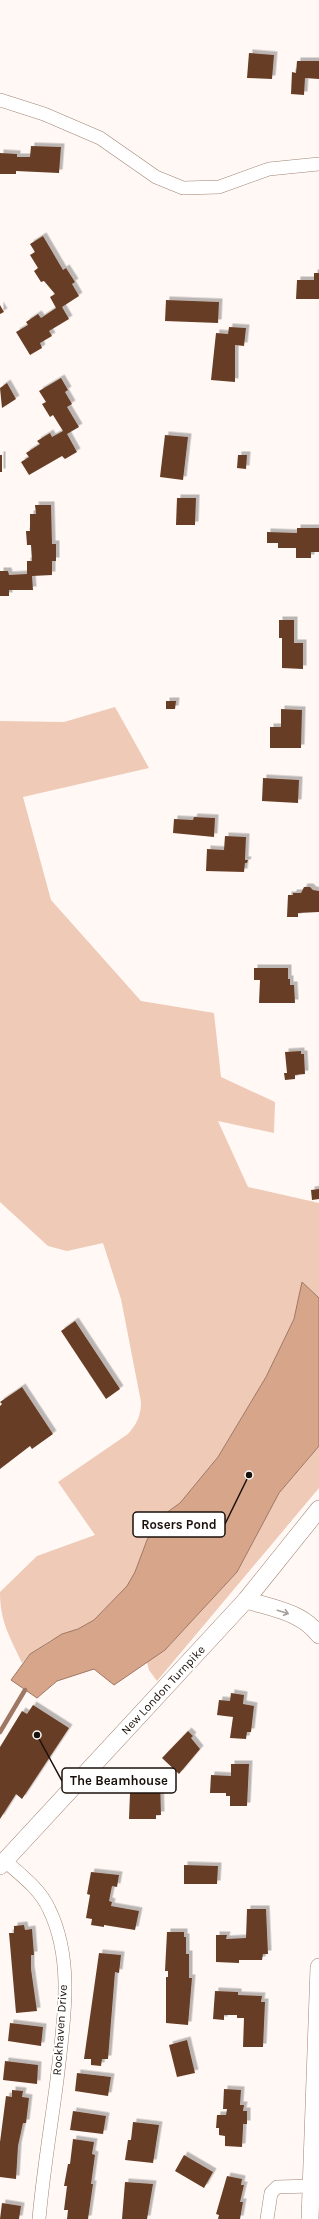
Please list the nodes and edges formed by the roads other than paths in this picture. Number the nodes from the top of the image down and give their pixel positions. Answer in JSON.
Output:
{"nodes":[{"id":1,"x":0,"y":100,"type":"edge"},
{"id":2,"x":319,"y":164,"type":"edge"},
{"id":3,"x":319,"y":1509,"type":"edge"},
{"id":4,"x":246,"y":1600,"type":"junction"},
{"id":5,"x":319,"y":1635,"type":"edge"},
{"id":6,"x":2,"y":1863,"type":"edge"},
{"id":7,"x":319,"y":1967,"type":"edge"},
{"id":8,"x":311,"y":2186,"type":"junction"},
{"id":9,"x":39,"y":2219,"type":"edge"},
{"id":10,"x":267,"y":2219,"type":"edge"},
{"id":11,"x":310,"y":2219,"type":"edge"}],
"edges":[{"from":1,"to":2,"type":"street"},
{"from":3,"to":4,"type":"street","name":"New London Turnpike"},
{"from":4,"to":5,"type":"street","one_way":true},
{"from":4,"to":6,"type":"street","name":"New London Turnpike"},
{"from":6,"to":9,"type":"street","name":"Rockhaven Drive"},
{"from":7,"to":8,"type":"street"},
{"from":8,"to":10,"type":"street"},
{"from":8,"to":11,"type":"street"}]}
